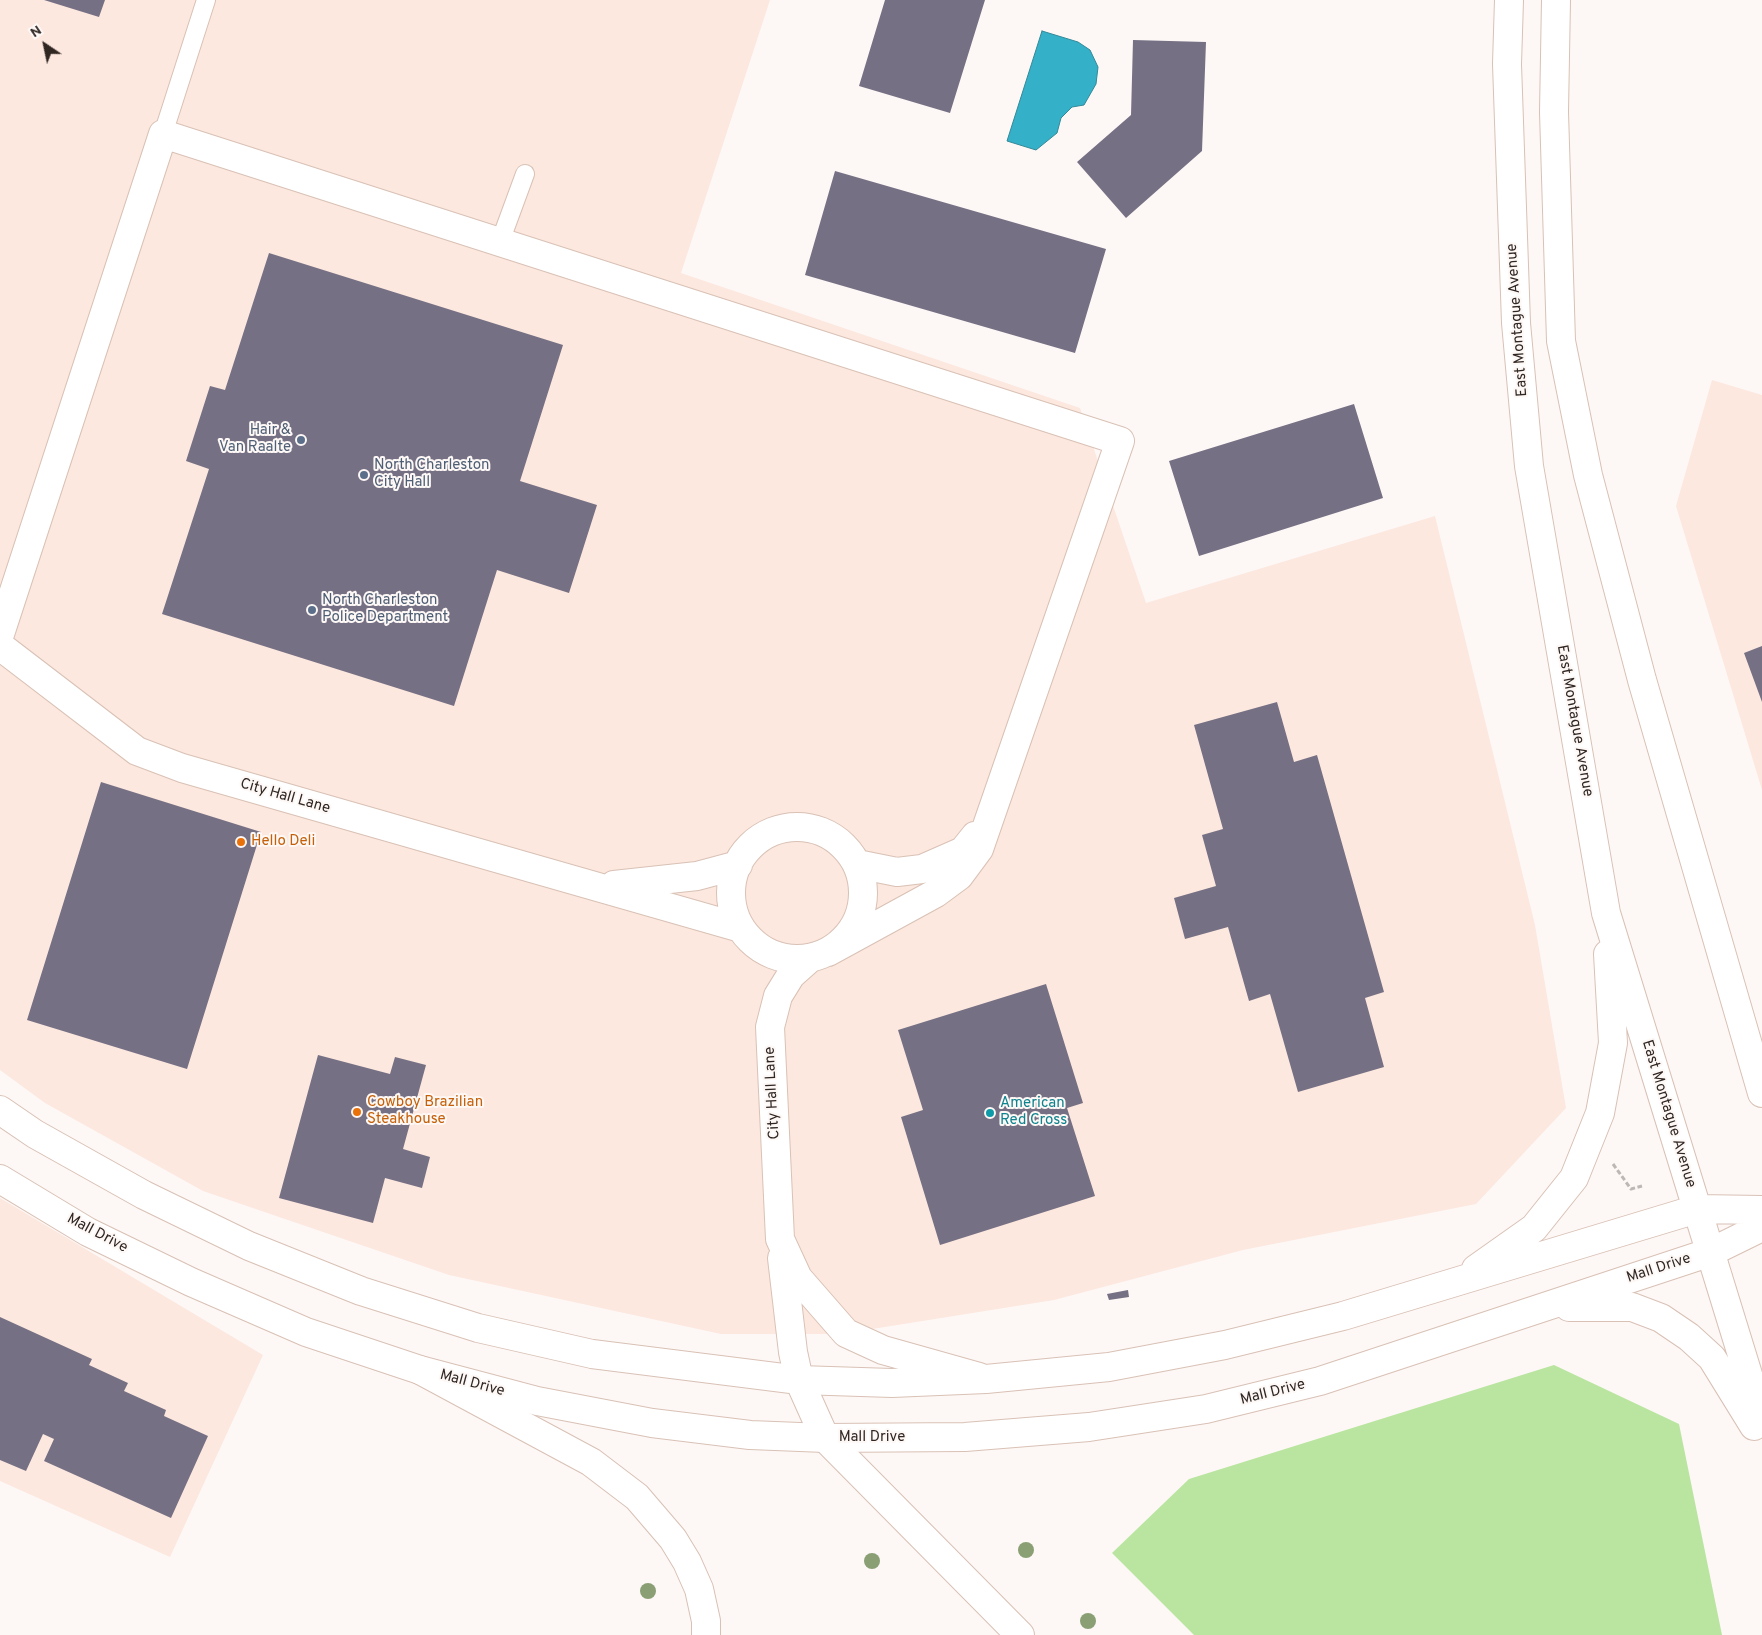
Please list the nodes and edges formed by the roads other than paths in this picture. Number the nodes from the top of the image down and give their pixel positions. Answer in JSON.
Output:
{"nodes":[{"id":1,"x":206,"y":0,"type":"edge"},
{"id":2,"x":1509,"y":0,"type":"edge"},
{"id":3,"x":1556,"y":0,"type":"edge"},
{"id":4,"x":163,"y":134,"type":"junction"},
{"id":5,"x":525,"y":174,"type":"dead end"},
{"id":6,"x":500,"y":242,"type":"junction"},
{"id":7,"x":0,"y":634,"type":"edge"},
{"id":8,"x":0,"y":646,"type":"edge"},
{"id":9,"x":992,"y":815,"type":"junction"},
{"id":10,"x":857,"y":864,"type":"junction"},
{"id":11,"x":738,"y":865,"type":"junction"},
{"id":12,"x":599,"y":886,"type":"junction"},
{"id":13,"x":1606,"y":913,"type":"junction"},
{"id":14,"x":741,"y":928,"type":"junction"},
{"id":15,"x":818,"y":956,"type":"junction"},
{"id":16,"x":1762,"y":1093,"type":"edge"},
{"id":17,"x":0,"y":1110,"type":"edge"},
{"id":18,"x":0,"y":1179,"type":"edge"},
{"id":19,"x":1697,"y":1209,"type":"junction"},
{"id":20,"x":1762,"y":1210,"type":"edge"},
{"id":21,"x":1762,"y":1227,"type":"edge"},
{"id":22,"x":780,"y":1239,"type":"junction"},
{"id":23,"x":1711,"y":1252,"type":"junction"},
{"id":24,"x":1457,"y":1282,"type":"junction"},
{"id":25,"x":1540,"y":1308,"type":"junction"},
{"id":26,"x":420,"y":1370,"type":"junction"},
{"id":27,"x":986,"y":1379,"type":"junction"},
{"id":28,"x":799,"y":1380,"type":"junction"},
{"id":29,"x":1762,"y":1420,"type":"edge"},
{"id":30,"x":825,"y":1438,"type":"junction"},
{"id":31,"x":1762,"y":1439,"type":"edge"},
{"id":32,"x":706,"y":1635,"type":"edge"},
{"id":33,"x":1020,"y":1635,"type":"edge"}],
"edges":[{"from":1,"to":4,"type":"lane"},
{"from":2,"to":13,"type":"main road","name":"East Montague Avenue"},
{"from":3,"to":16,"type":"main road"},
{"from":4,"to":6,"type":"main road"},
{"from":4,"to":7,"type":"main road"},
{"from":5,"to":6,"type":"lane"},
{"from":6,"to":9,"type":"main road"},
{"from":8,"to":12,"type":"main road","name":"City Hall Lane"},
{"from":9,"to":10,"type":"main road"},
{"from":9,"to":15,"type":"main road"},
{"from":10,"to":11,"type":"main road"},
{"from":10,"to":15,"type":"main road"},
{"from":11,"to":12,"type":"main road","name":"City Hall Lane"},
{"from":11,"to":14,"type":"main road"},
{"from":12,"to":14,"type":"main road","name":"City Hall Lane"},
{"from":13,"to":19,"type":"main road","name":"East Montague Avenue"},
{"from":13,"to":24,"type":"main road"},
{"from":14,"to":15,"type":"main road"},
{"from":15,"to":22,"type":"main road","name":"City Hall Lane"},
{"from":17,"to":28,"type":"main road"},
{"from":18,"to":26,"type":"main road","name":"Mall Drive"},
{"from":19,"to":20,"type":"main road"},
{"from":19,"to":23,"type":"main road","name":"East Montague Avenue"},
{"from":19,"to":24,"type":"main road"},
{"from":21,"to":23,"type":"main road","name":"Mall Drive"},
{"from":22,"to":27,"type":"main road","name":"City Hall Lane"},
{"from":22,"to":28,"type":"main road","name":"City Hall Lane"},
{"from":23,"to":25,"type":"main road","name":"Mall Drive"},
{"from":23,"to":29,"type":"main road","name":"East Montague Avenue"},
{"from":24,"to":27,"type":"main road"},
{"from":25,"to":30,"type":"main road","name":"Mall Drive"},
{"from":25,"to":31,"type":"main road"},
{"from":26,"to":30,"type":"main road","name":"Mall Drive"},
{"from":26,"to":32,"type":"main road"},
{"from":27,"to":28,"type":"main road"},
{"from":28,"to":30,"type":"main road","name":"City Hall Lane"},
{"from":30,"to":33,"type":"main road"}]}
